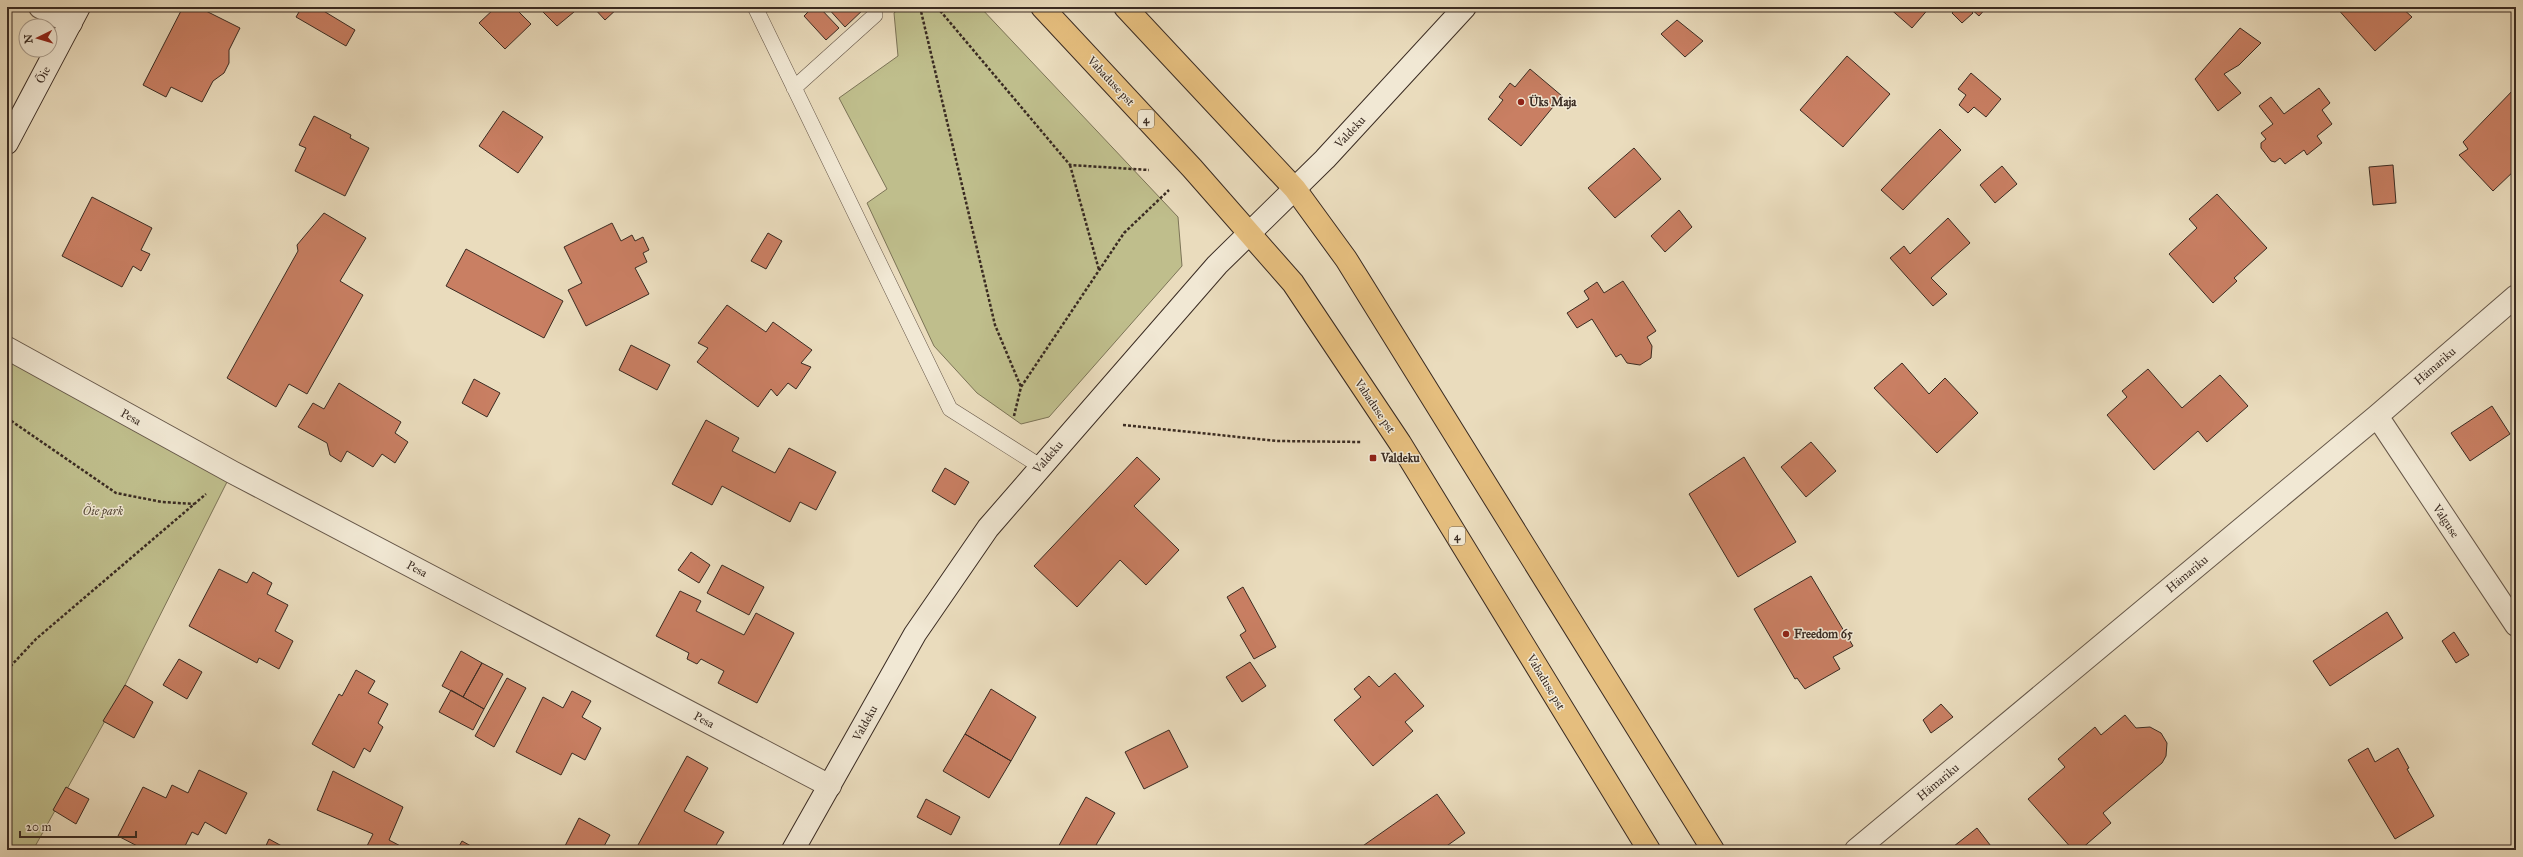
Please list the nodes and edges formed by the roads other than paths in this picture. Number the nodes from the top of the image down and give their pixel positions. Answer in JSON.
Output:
{"nodes":[{"id":1,"x":40,"y":7,"type":"edge"},
{"id":2,"x":755,"y":7,"type":"edge"},
{"id":3,"x":1042,"y":7,"type":"edge"},
{"id":4,"x":1125,"y":7,"type":"edge"},
{"id":5,"x":1465,"y":7,"type":"edge"},
{"id":6,"x":75,"y":15,"type":"edge"},
{"id":7,"x":875,"y":16,"type":"dead end"},
{"id":8,"x":794,"y":88,"type":"junction"},
{"id":9,"x":7,"y":143,"type":"edge"},
{"id":10,"x":1295,"y":189,"type":"junction"},
{"id":11,"x":1250,"y":231,"type":"junction"},
{"id":12,"x":2516,"y":296,"type":"edge"},
{"id":13,"x":7,"y":348,"type":"edge"},
{"id":14,"x":2377,"y":416,"type":"junction"},
{"id":15,"x":1040,"y":466,"type":"junction"},
{"id":16,"x":2516,"y":625,"type":"edge"},
{"id":17,"x":830,"y":786,"type":"junction"},
{"id":18,"x":793,"y":850,"type":"edge"},
{"id":19,"x":1649,"y":850,"type":"edge"},
{"id":20,"x":1713,"y":850,"type":"edge"},
{"id":21,"x":1856,"y":850,"type":"edge"}],
"edges":[{"from":1,"to":6,"type":"street"},
{"from":2,"to":8,"type":"lane"},
{"from":3,"to":11,"type":"highway","name":"Vabaduse pst","number":"4"},
{"from":4,"to":10,"type":"highway"},
{"from":5,"to":10,"type":"street","name":"Valdeku"},
{"from":6,"to":9,"type":"street","name":"Õie"},
{"from":7,"to":8,"type":"lane"},
{"from":8,"to":15,"type":"lane"},
{"from":10,"to":11,"type":"street","name":"Valdeku"},
{"from":10,"to":20,"type":"highway"},
{"from":11,"to":15,"type":"street","name":"Valdeku"},
{"from":11,"to":19,"type":"highway","name":"Vabaduse pst","number":"4"},
{"from":12,"to":14,"type":"street","name":"Hämariku"},
{"from":13,"to":17,"type":"street","name":"Pesa"},
{"from":14,"to":16,"type":"street","name":"Valguse"},
{"from":14,"to":21,"type":"street","name":"Hämariku"},
{"from":15,"to":17,"type":"street","name":"Valdeku"},
{"from":17,"to":18,"type":"street","name":"Valdeku"}]}
